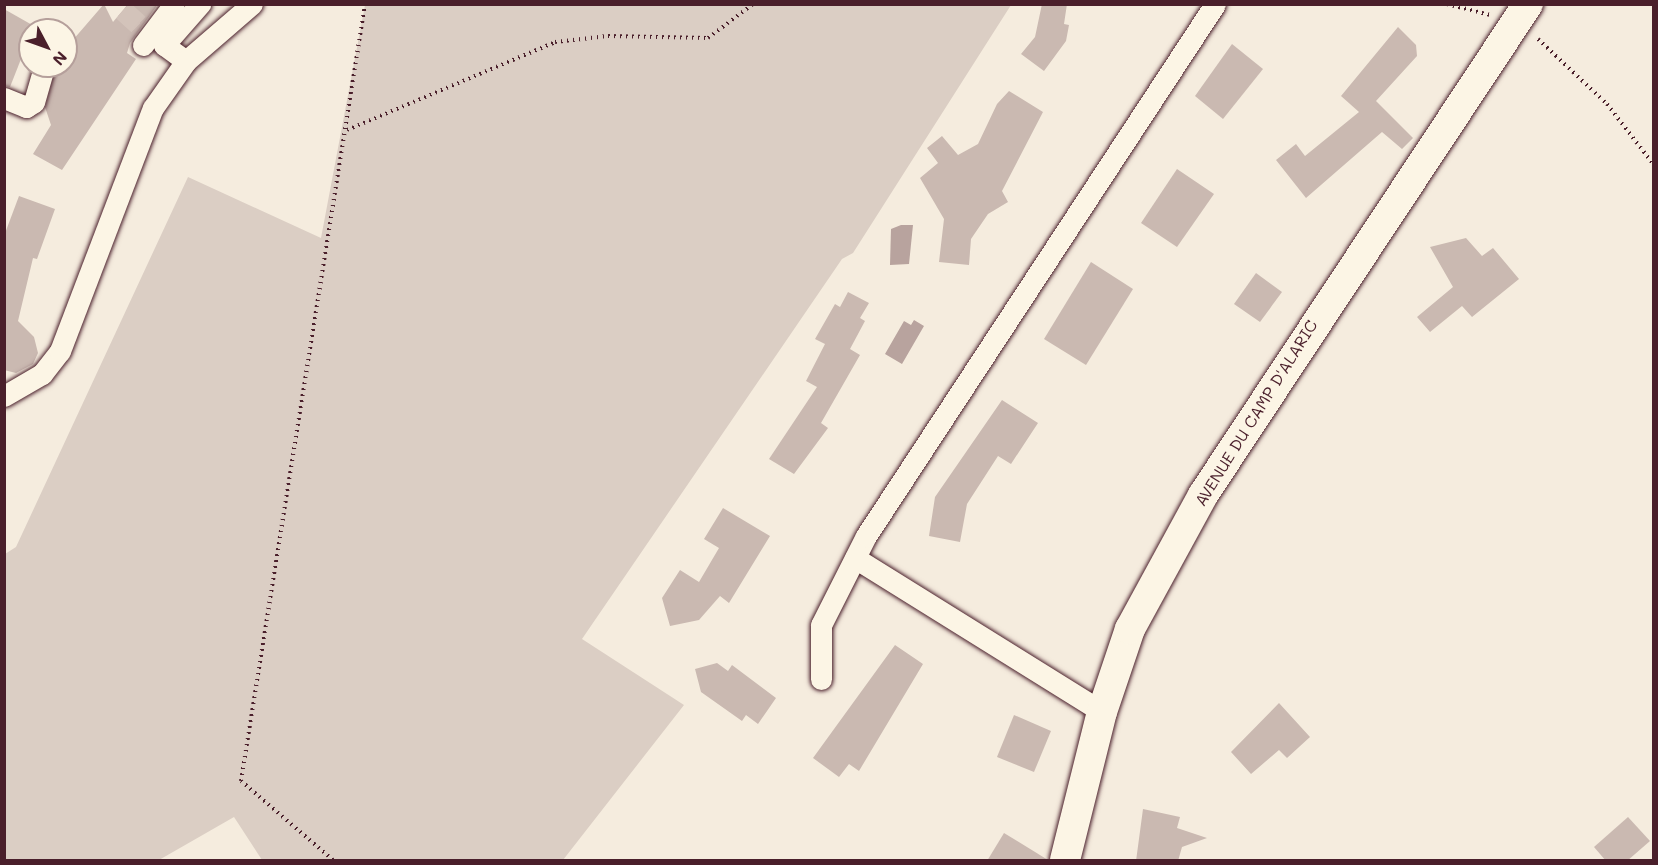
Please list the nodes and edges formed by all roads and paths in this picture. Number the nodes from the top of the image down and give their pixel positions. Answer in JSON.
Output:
{"nodes":[{"id":1,"x":174,"y":4,"type":"edge"},
{"id":2,"x":200,"y":4,"type":"edge"},
{"id":3,"x":252,"y":4,"type":"edge"},
{"id":4,"x":365,"y":4,"type":"edge"},
{"id":5,"x":753,"y":4,"type":"edge"},
{"id":6,"x":1215,"y":4,"type":"edge"},
{"id":7,"x":1447,"y":4,"type":"edge"},
{"id":8,"x":1523,"y":13,"type":"edge"},
{"id":9,"x":155,"y":37,"type":"junction"},
{"id":10,"x":186,"y":61,"type":"junction"},
{"id":11,"x":41,"y":78,"type":"edge"},
{"id":12,"x":4,"y":98,"type":"edge"},
{"id":13,"x":346,"y":130,"type":"junction"},
{"id":14,"x":1653,"y":165,"type":"edge"},
{"id":15,"x":4,"y":396,"type":"edge"},
{"id":16,"x":855,"y":558,"type":"junction"},
{"id":17,"x":820,"y":680,"type":"dead end"},
{"id":18,"x":1102,"y":712,"type":"junction"},
{"id":19,"x":333,"y":861,"type":"edge"},
{"id":20,"x":1065,"y":861,"type":"edge"}],
"edges":[{"from":1,"to":9,"type":"street"},
{"from":2,"to":9,"type":"street"},
{"from":3,"to":10,"type":"street"},
{"from":4,"to":13,"type":"path"},
{"from":5,"to":13,"type":"path"},
{"from":6,"to":16,"type":"street"},
{"from":7,"to":8,"type":"path"},
{"from":8,"to":14,"type":"path"},
{"from":8,"to":18,"type":"main road","name":"AVENUE DU CAMP D'ALARIC"},
{"from":9,"to":10,"type":"street"},
{"from":10,"to":15,"type":"street"},
{"from":11,"to":12,"type":"street"},
{"from":13,"to":19,"type":"path"},
{"from":16,"to":17,"type":"street"},
{"from":16,"to":18,"type":"street"},
{"from":18,"to":20,"type":"main road","name":"AVENUE DU CAMP D'ALARIC"}]}
